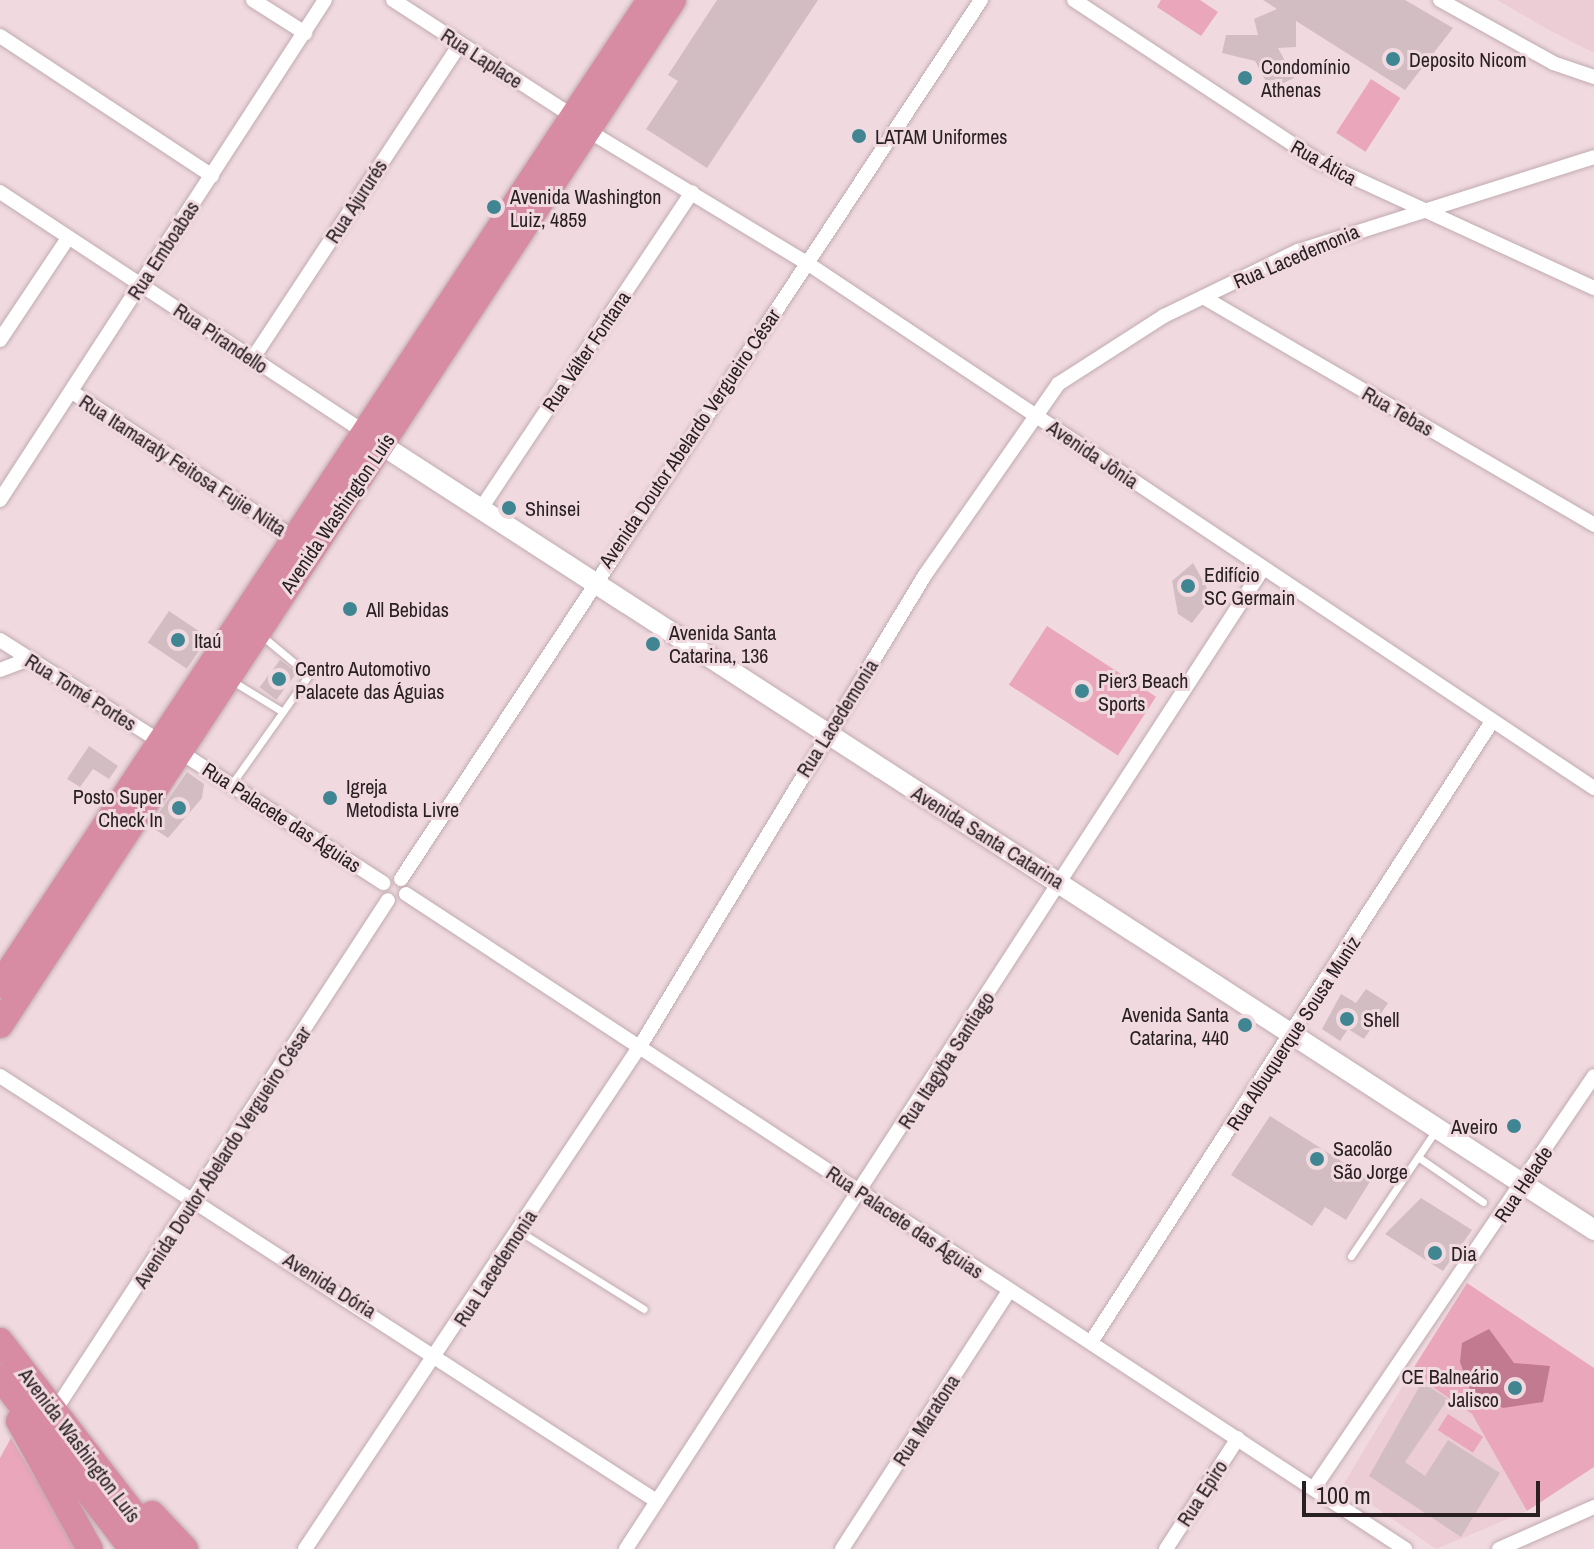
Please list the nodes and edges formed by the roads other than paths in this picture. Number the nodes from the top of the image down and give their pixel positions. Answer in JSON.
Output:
{"nodes":[{"id":1,"x":253,"y":0,"type":"edge"},
{"id":2,"x":325,"y":0,"type":"edge"},
{"id":3,"x":393,"y":0,"type":"edge"},
{"id":4,"x":650,"y":0,"type":"edge"},
{"id":5,"x":673,"y":0,"type":"edge"},
{"id":6,"x":981,"y":0,"type":"edge"},
{"id":7,"x":1074,"y":0,"type":"edge"},
{"id":8,"x":1440,"y":0,"type":"edge"},
{"id":9,"x":305,"y":33,"type":"junction"},
{"id":10,"x":0,"y":36,"type":"edge"},
{"id":11,"x":460,"y":44,"type":"junction"},
{"id":12,"x":1594,"y":77,"type":"edge"},
{"id":13,"x":580,"y":123,"type":"junction"},
{"id":14,"x":1594,"y":157,"type":"edge"},
{"id":15,"x":212,"y":176,"type":"junction"},
{"id":16,"x":0,"y":192,"type":"edge"},
{"id":17,"x":692,"y":192,"type":"junction"},
{"id":18,"x":1413,"y":208,"type":"junction"},
{"id":19,"x":68,"y":238,"type":"junction"},
{"id":20,"x":807,"y":263,"type":"junction"},
{"id":21,"x":140,"y":284,"type":"junction"},
{"id":22,"x":1594,"y":288,"type":"edge"},
{"id":23,"x":1203,"y":297,"type":"junction"},
{"id":24,"x":0,"y":340,"type":"edge"},
{"id":25,"x":253,"y":358,"type":"junction"},
{"id":26,"x":72,"y":392,"type":"junction"},
{"id":27,"x":1034,"y":414,"type":"junction"},
{"id":28,"x":372,"y":438,"type":"junction"},
{"id":29,"x":0,"y":500,"type":"edge"},
{"id":30,"x":480,"y":510,"type":"junction"},
{"id":31,"x":1594,"y":525,"type":"edge"},
{"id":32,"x":294,"y":538,"type":"junction"},
{"id":33,"x":1262,"y":570,"type":"junction"},
{"id":34,"x":593,"y":581,"type":"junction"},
{"id":35,"x":258,"y":633,"type":"junction"},
{"id":36,"x":0,"y":640,"type":"edge"},
{"id":37,"x":29,"y":659,"type":"junction"},
{"id":38,"x":0,"y":670,"type":"edge"},
{"id":39,"x":228,"y":678,"type":"junction"},
{"id":40,"x":283,"y":712,"type":"junction"},
{"id":41,"x":1491,"y":723,"type":"junction"},
{"id":42,"x":827,"y":734,"type":"junction"},
{"id":43,"x":171,"y":747,"type":"junction"},
{"id":44,"x":231,"y":785,"type":"junction"},
{"id":45,"x":1594,"y":788,"type":"edge"},
{"id":46,"x":401,"y":879,"type":"junction"},
{"id":47,"x":383,"y":883,"type":"junction"},
{"id":48,"x":1061,"y":883,"type":"junction"},
{"id":49,"x":406,"y":894,"type":"junction"},
{"id":50,"x":388,"y":900,"type":"junction"},
{"id":51,"x":0,"y":985,"type":"edge"},
{"id":52,"x":0,"y":1025,"type":"edge"},
{"id":53,"x":1293,"y":1034,"type":"junction"},
{"id":54,"x":642,"y":1043,"type":"junction"},
{"id":55,"x":0,"y":1076,"type":"edge"},
{"id":56,"x":1594,"y":1076,"type":"edge"},
{"id":57,"x":1437,"y":1128,"type":"junction"},
{"id":58,"x":1418,"y":1157,"type":"junction"},
{"id":59,"x":1524,"y":1184,"type":"junction"},
{"id":60,"x":859,"y":1193,"type":"junction"},
{"id":61,"x":195,"y":1200,"type":"junction"},
{"id":62,"x":1483,"y":1202,"type":"dead end"},
{"id":63,"x":1594,"y":1230,"type":"edge"},
{"id":64,"x":519,"y":1231,"type":"junction"},
{"id":65,"x":1351,"y":1256,"type":"dead end"},
{"id":66,"x":1009,"y":1291,"type":"junction"},
{"id":67,"x":644,"y":1309,"type":"dead end"},
{"id":68,"x":0,"y":1341,"type":"edge"},
{"id":69,"x":1091,"y":1342,"type":"junction"},
{"id":70,"x":440,"y":1354,"type":"junction"},
{"id":71,"x":0,"y":1379,"type":"edge"},
{"id":72,"x":60,"y":1419,"type":"junction"},
{"id":73,"x":1238,"y":1438,"type":"junction"},
{"id":74,"x":1314,"y":1488,"type":"junction"},
{"id":75,"x":655,"y":1500,"type":"junction"},
{"id":76,"x":1593,"y":1510,"type":"edge"},
{"id":77,"x":90,"y":1549,"type":"edge"},
{"id":78,"x":132,"y":1549,"type":"edge"},
{"id":79,"x":161,"y":1549,"type":"edge"},
{"id":80,"x":185,"y":1549,"type":"edge"},
{"id":81,"x":305,"y":1549,"type":"edge"},
{"id":82,"x":626,"y":1549,"type":"edge"},
{"id":83,"x":842,"y":1549,"type":"edge"},
{"id":84,"x":1166,"y":1549,"type":"edge"},
{"id":85,"x":1405,"y":1549,"type":"edge"},
{"id":86,"x":1499,"y":1549,"type":"edge"}],
"edges":[{"from":1,"to":9,"type":"street"},
{"from":2,"to":9,"type":"street","name":"Rua Emboabas"},
{"from":3,"to":11,"type":"street","name":"Rua Laplace"},
{"from":4,"to":13,"type":"highway","name":"Avenida Washington Luís"},
{"from":5,"to":13,"type":"highway","name":"Avenida Washington Luís"},
{"from":6,"to":20,"type":"street","name":"Avenida Doutor Abelardo Vergueiro César"},
{"from":7,"to":18,"type":"street","name":"Rua Ática"},
{"from":8,"to":12,"type":"street"},
{"from":9,"to":15,"type":"street","name":"Rua Emboabas"},
{"from":10,"to":15,"type":"street"},
{"from":11,"to":13,"type":"street","name":"Rua Laplace"},
{"from":11,"to":25,"type":"street","name":"Rua Ajururés"},
{"from":13,"to":17,"type":"street","name":"Avenida Jônia"},
{"from":13,"to":28,"type":"highway","name":"Avenida Washington Luís"},
{"from":14,"to":18,"type":"street","name":"Rua Lacedemonia"},
{"from":15,"to":21,"type":"street","name":"Rua Emboabas"},
{"from":16,"to":19,"type":"street","name":"Rua Pirandello"},
{"from":17,"to":20,"type":"street","name":"Avenida Jônia"},
{"from":17,"to":30,"type":"street","name":"Rua Válter Fontana"},
{"from":18,"to":22,"type":"street","name":"Rua Ática"},
{"from":18,"to":23,"type":"street","name":"Rua Lacedemonia"},
{"from":19,"to":21,"type":"street","name":"Rua Pirandello"},
{"from":19,"to":24,"type":"street"},
{"from":20,"to":27,"type":"street","name":"Avenida Jônia"},
{"from":20,"to":34,"type":"street","name":"Avenida Doutor Abelardo Vergueiro César"},
{"from":21,"to":25,"type":"street","name":"Rua Pirandello"},
{"from":21,"to":26,"type":"street","name":"Rua Emboabas"},
{"from":23,"to":27,"type":"street","name":"Rua Lacedemonia"},
{"from":23,"to":31,"type":"street","name":"Rua Tebas"},
{"from":25,"to":28,"type":"street","name":"Rua Pirandello"},
{"from":26,"to":29,"type":"street","name":"Rua Emboabas"},
{"from":26,"to":32,"type":"street","name":"Rua Itamaraty Feitosa Fujie Nitta"},
{"from":27,"to":33,"type":"street","name":"Avenida Jônia"},
{"from":27,"to":42,"type":"street","name":"Rua Lacedemonia"},
{"from":28,"to":30,"type":"street","name":"Avenida Santa Catarina"},
{"from":28,"to":32,"type":"highway","name":"Avenida Washington Luís"},
{"from":28,"to":35,"type":"highway","name":"Avenida Washington Luís"},
{"from":30,"to":34,"type":"street","name":"Avenida Santa Catarina"},
{"from":32,"to":43,"type":"highway","name":"Avenida Washington Luís"},
{"from":33,"to":41,"type":"street","name":"Avenida Jônia"},
{"from":33,"to":48,"type":"street","name":"Rua Itagyba Santiago"},
{"from":34,"to":42,"type":"street","name":"Avenida Santa Catarina"},
{"from":34,"to":46,"type":"street","name":"Avenida Doutor Abelardo Vergueiro César"},
{"from":35,"to":39,"type":"highway","name":"Avenida Washington Luís"},
{"from":35,"to":40,"type":"lane"},
{"from":36,"to":37,"type":"street","name":"Rua Tomé Portes"},
{"from":37,"to":38,"type":"street"},
{"from":37,"to":43,"type":"street","name":"Rua Tomé Portes"},
{"from":39,"to":40,"type":"lane"},
{"from":39,"to":43,"type":"highway","name":"Avenida Washington Luís"},
{"from":40,"to":44,"type":"lane"},
{"from":41,"to":45,"type":"street","name":"Avenida Jônia"},
{"from":41,"to":53,"type":"street","name":"Rua Albuquerque Sousa Muniz"},
{"from":42,"to":48,"type":"street","name":"Avenida Santa Catarina"},
{"from":42,"to":54,"type":"street","name":"Rua Lacedemonia"},
{"from":43,"to":44,"type":"street","name":"Rua Palacete das Águias"},
{"from":43,"to":51,"type":"highway","name":"Avenida Washington Luís"},
{"from":43,"to":52,"type":"highway","name":"Avenida Washington Luís"},
{"from":44,"to":47,"type":"street","name":"Rua Palacete das Águias"},
{"from":46,"to":47,"type":"street"},
{"from":46,"to":49,"type":"street"},
{"from":47,"to":50,"type":"street"},
{"from":48,"to":53,"type":"street","name":"Avenida Santa Catarina"},
{"from":48,"to":60,"type":"street","name":"Rua Itagyba Santiago"},
{"from":49,"to":50,"type":"street"},
{"from":49,"to":54,"type":"street","name":"Rua Palacete das Águias"},
{"from":50,"to":61,"type":"street","name":"Avenida Doutor Abelardo Vergueiro César"},
{"from":53,"to":57,"type":"street","name":"Avenida Santa Catarina"},
{"from":53,"to":69,"type":"street","name":"Rua Albuquerque Sousa Muniz"},
{"from":54,"to":60,"type":"street","name":"Rua Palacete das Águias"},
{"from":54,"to":64,"type":"street","name":"Rua Lacedemonia"},
{"from":55,"to":61,"type":"street","name":"Avenida Dória"},
{"from":56,"to":59,"type":"street","name":"Rua Helade"},
{"from":57,"to":58,"type":"lane"},
{"from":57,"to":59,"type":"street","name":"Avenida Santa Catarina"},
{"from":58,"to":62,"type":"lane"},
{"from":58,"to":65,"type":"lane"},
{"from":59,"to":63,"type":"street","name":"Avenida Santa Catarina"},
{"from":59,"to":74,"type":"street","name":"Rua Helade"},
{"from":60,"to":66,"type":"street","name":"Rua Palacete das Águias"},
{"from":60,"to":75,"type":"street","name":"Rua Itagyba Santiago"},
{"from":61,"to":70,"type":"street","name":"Avenida Dória"},
{"from":61,"to":72,"type":"street","name":"Avenida Doutor Abelardo Vergueiro César"},
{"from":64,"to":67,"type":"lane"},
{"from":64,"to":70,"type":"street","name":"Rua Lacedemonia"},
{"from":66,"to":69,"type":"street","name":"Rua Palacete das Águias"},
{"from":66,"to":83,"type":"street","name":"Rua Maratona"},
{"from":68,"to":72,"type":"highway","name":"Avenida Washington Luís"},
{"from":69,"to":73,"type":"street","name":"Rua Palacete das Águias"},
{"from":70,"to":75,"type":"street","name":"Avenida Dória"},
{"from":70,"to":81,"type":"street","name":"Rua Lacedemonia"},
{"from":71,"to":77,"type":"highway"},
{"from":71,"to":78,"type":"highway","name":"Avenida Washington Luís"},
{"from":72,"to":79,"type":"highway","name":"Avenida Washington Luís"},
{"from":72,"to":80,"type":"highway"},
{"from":73,"to":74,"type":"street","name":"Rua Palacete das Águias"},
{"from":73,"to":84,"type":"street","name":"Rua Epiro"},
{"from":74,"to":85,"type":"street","name":"Rua Palacete das Águias"},
{"from":75,"to":82,"type":"street","name":"Rua Itagyba Santiago"},
{"from":76,"to":86,"type":"street"}]}
